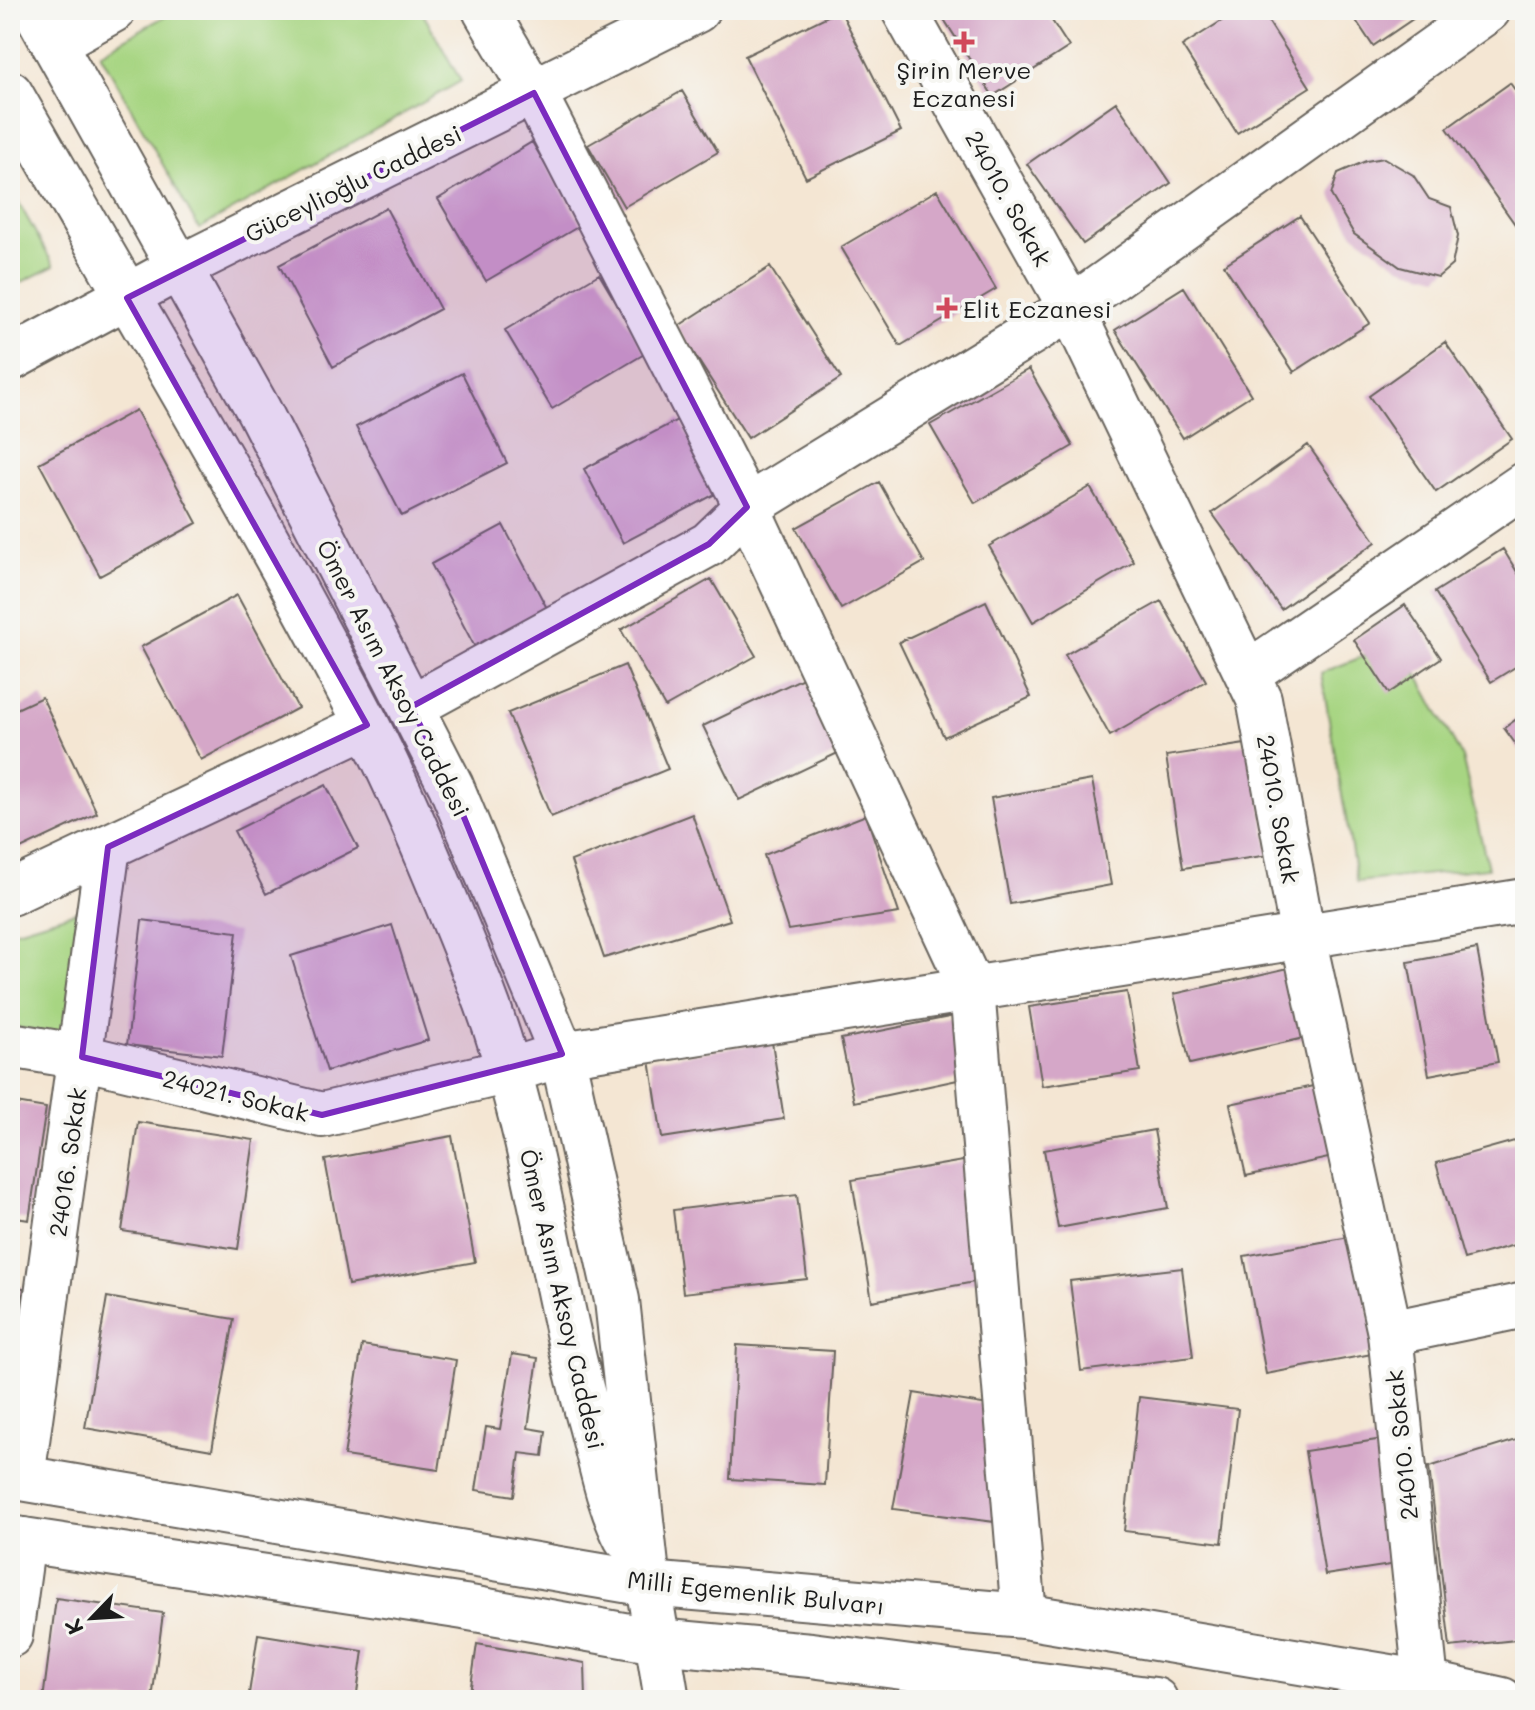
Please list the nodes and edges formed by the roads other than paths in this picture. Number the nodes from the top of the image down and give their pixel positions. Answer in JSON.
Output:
{"nodes":[{"id":1,"x":113,"y":10,"type":"edge"},
{"id":2,"x":485,"y":10,"type":"edge"},
{"id":3,"x":697,"y":10,"type":"edge"},
{"id":4,"x":904,"y":10,"type":"edge"},
{"id":5,"x":1488,"y":10,"type":"edge"},
{"id":6,"x":45,"y":26,"type":"edge"},
{"id":7,"x":10,"y":93,"type":"edge"},
{"id":8,"x":534,"y":93,"type":"junction"},
{"id":9,"x":179,"y":268,"type":"junction"},
{"id":10,"x":127,"y":298,"type":"junction"},
{"id":11,"x":1071,"y":308,"type":"junction"},
{"id":12,"x":10,"y":359,"type":"edge"},
{"id":13,"x":1525,"y":484,"type":"edge"},
{"id":14,"x":747,"y":507,"type":"junction"},
{"id":15,"x":1247,"y":674,"type":"junction"},
{"id":16,"x":411,"y":707,"type":"junction"},
{"id":17,"x":367,"y":725,"type":"junction"},
{"id":18,"x":108,"y":847,"type":"junction"},
{"id":19,"x":10,"y":893,"type":"edge"},
{"id":20,"x":1525,"y":901,"type":"edge"},
{"id":21,"x":1303,"y":937,"type":"junction"},
{"id":22,"x":972,"y":989,"type":"junction"},
{"id":23,"x":10,"y":1045,"type":"edge"},
{"id":24,"x":562,"y":1054,"type":"junction"},
{"id":25,"x":82,"y":1057,"type":"junction"},
{"id":26,"x":509,"y":1071,"type":"junction"},
{"id":27,"x":1524,"y":1311,"type":"edge"},
{"id":28,"x":1390,"y":1333,"type":"junction"},
{"id":29,"x":16,"y":1477,"type":"edge"},
{"id":30,"x":16,"y":1539,"type":"edge"},
{"id":31,"x":648,"y":1584,"type":"junction"},
{"id":32,"x":1024,"y":1616,"type":"junction"},
{"id":33,"x":10,"y":1635,"type":"edge"},
{"id":34,"x":657,"y":1641,"type":"junction"},
{"id":35,"x":1426,"y":1683,"type":"junction"},
{"id":36,"x":667,"y":1700,"type":"edge"},
{"id":37,"x":1155,"y":1700,"type":"edge"},
{"id":38,"x":1502,"y":1700,"type":"edge"}],
"edges":[{"from":1,"to":6,"type":"street"},
{"from":2,"to":8,"type":"street"},
{"from":3,"to":8,"type":"street","name":"Güceylioğlu Caddesi"},
{"from":4,"to":11,"type":"street","name":"24010. Sokak"},
{"from":5,"to":11,"type":"street"},
{"from":6,"to":9,"type":"street","name":"Ömer Asım Aksoy Caddesi"},
{"from":7,"to":10,"type":"street","name":"Ömer Asım Aksoy Caddesi"},
{"from":8,"to":9,"type":"street","name":"Güceylioğlu Caddesi"},
{"from":8,"to":14,"type":"street"},
{"from":9,"to":10,"type":"street","name":"Güceylioğlu Caddesi"},
{"from":9,"to":16,"type":"street","name":"Ömer Asım Aksoy Caddesi"},
{"from":10,"to":12,"type":"street","name":"Güceylioğlu Caddesi"},
{"from":10,"to":17,"type":"street","name":"Ömer Asım Aksoy Caddesi"},
{"from":11,"to":14,"type":"street"},
{"from":11,"to":15,"type":"street","name":"24010. Sokak"},
{"from":13,"to":15,"type":"street"},
{"from":14,"to":16,"type":"street"},
{"from":14,"to":22,"type":"street"},
{"from":15,"to":21,"type":"street","name":"24010. Sokak"},
{"from":16,"to":24,"type":"street","name":"Ömer Asım Aksoy Caddesi"},
{"from":17,"to":18,"type":"street"},
{"from":17,"to":26,"type":"street","name":"Ömer Asım Aksoy Caddesi"},
{"from":18,"to":19,"type":"street"},
{"from":18,"to":25,"type":"street","name":"24016. Sokak"},
{"from":20,"to":21,"type":"street","name":"24021. Sokak"},
{"from":21,"to":22,"type":"street","name":"24021. Sokak"},
{"from":21,"to":28,"type":"street","name":"24010. Sokak"},
{"from":22,"to":24,"type":"street","name":"24021. Sokak"},
{"from":22,"to":32,"type":"street"},
{"from":23,"to":25,"type":"street","name":"24021. Sokak"},
{"from":24,"to":26,"type":"street","name":"24021. Sokak"},
{"from":24,"to":31,"type":"street","name":"Ömer Asım Aksoy Caddesi"},
{"from":25,"to":26,"type":"street","name":"24021. Sokak"},
{"from":25,"to":29,"type":"street","name":"24016. Sokak"},
{"from":26,"to":31,"type":"street","name":"Ömer Asım Aksoy Caddesi"},
{"from":27,"to":28,"type":"street"},
{"from":28,"to":35,"type":"street","name":"24010. Sokak"},
{"from":29,"to":31,"type":"street","name":"Milli Egemenlik Bulvarı"},
{"from":30,"to":33,"type":"street"},
{"from":30,"to":34,"type":"street"},
{"from":31,"to":32,"type":"street","name":"Milli Egemenlik Bulvarı"},
{"from":31,"to":34,"type":"street"},
{"from":32,"to":35,"type":"street","name":"Milli Egemenlik Bulvarı"},
{"from":34,"to":36,"type":"street"},
{"from":34,"to":37,"type":"street"},
{"from":35,"to":38,"type":"street","name":"Milli Egemenlik Bulvarı"}]}
